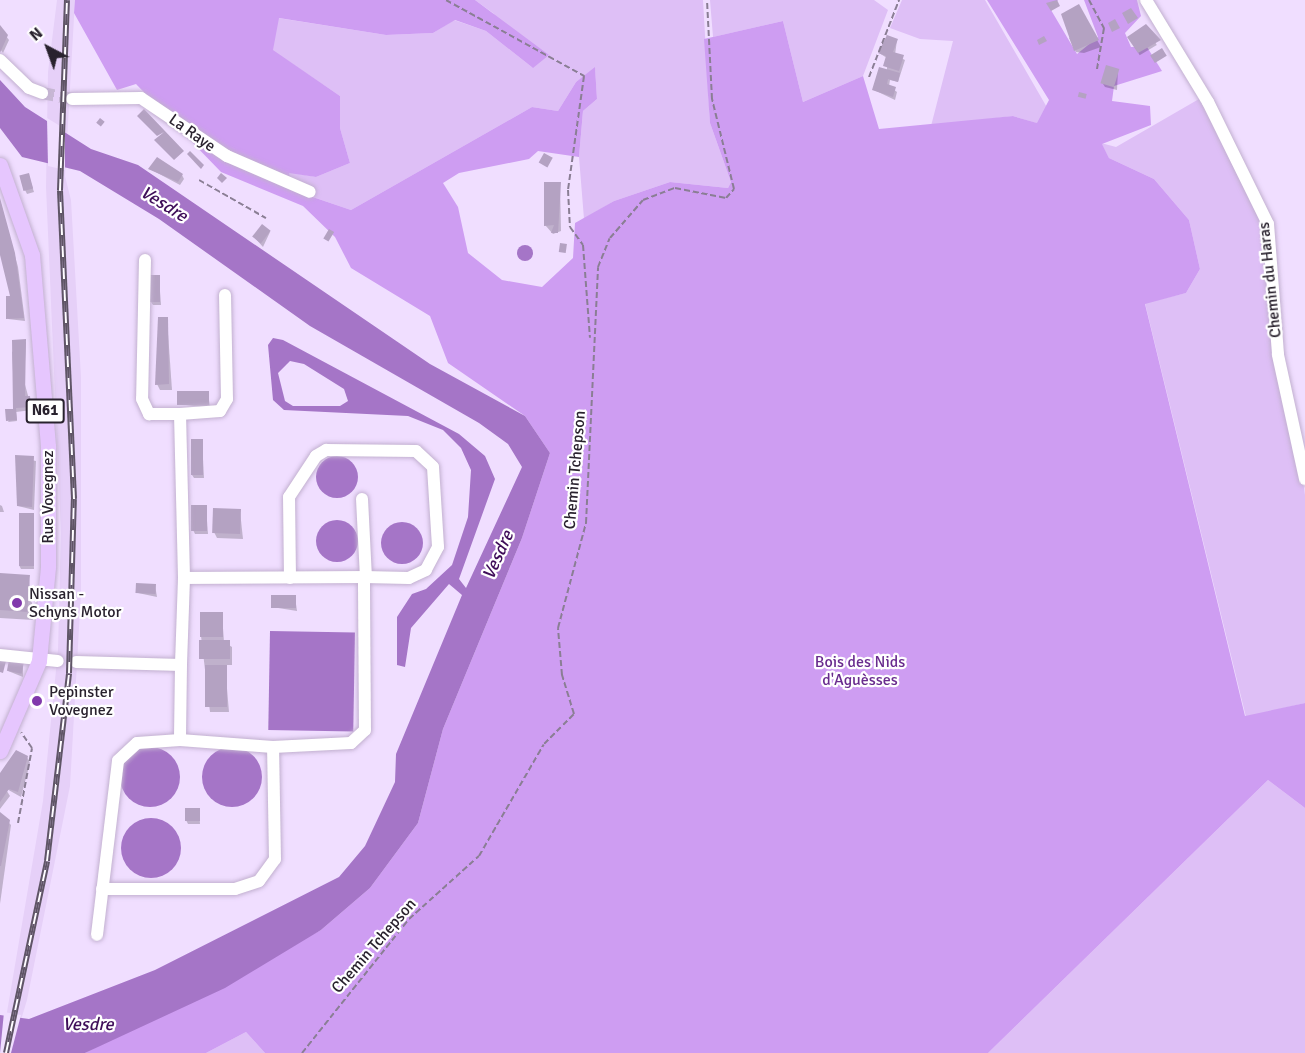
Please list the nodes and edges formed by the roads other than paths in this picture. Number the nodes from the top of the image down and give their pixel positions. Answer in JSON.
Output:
{"nodes":[{"id":1,"x":1146,"y":0,"type":"edge"},
{"id":2,"x":0,"y":60,"type":"edge"},
{"id":3,"x":42,"y":93,"type":"tunnel mouth"},
{"id":4,"x":72,"y":99,"type":"tunnel mouth"},
{"id":5,"x":1,"y":166,"type":"edge"},
{"id":6,"x":310,"y":192,"type":"dead end"},
{"id":7,"x":145,"y":260,"type":"dead end"},
{"id":8,"x":225,"y":295,"type":"dead end"},
{"id":9,"x":180,"y":414,"type":"junction"},
{"id":10,"x":1305,"y":479,"type":"edge"},
{"id":11,"x":362,"y":499,"type":"dead end"},
{"id":12,"x":290,"y":578,"type":"junction"},
{"id":13,"x":365,"y":578,"type":"junction"},
{"id":14,"x":183,"y":579,"type":"junction"},
{"id":15,"x":0,"y":654,"type":"edge"},
{"id":16,"x":39,"y":661,"type":"junction"},
{"id":17,"x":58,"y":661,"type":"dead end"},
{"id":18,"x":76,"y":662,"type":"dead end"},
{"id":19,"x":181,"y":665,"type":"junction"},
{"id":20,"x":180,"y":740,"type":"junction"},
{"id":21,"x":273,"y":747,"type":"junction"},
{"id":22,"x":0,"y":752,"type":"edge"},
{"id":23,"x":102,"y":889,"type":"junction"},
{"id":24,"x":97,"y":935,"type":"dead end"}],
"edges":[{"from":1,"to":10,"type":"street","name":"Chemin du Haras"},
{"from":2,"to":3,"type":"street"},
{"from":4,"to":6,"type":"street","name":"La Raye"},
{"from":5,"to":16,"type":"main road","name":"Rue Vovegnez","number":"N61"},
{"from":7,"to":9,"type":"street"},
{"from":8,"to":9,"type":"street"},
{"from":9,"to":14,"type":"street"},
{"from":11,"to":13,"type":"street"},
{"from":12,"to":13,"type":"street"},
{"from":12,"to":13,"type":"street"},
{"from":12,"to":14,"type":"street"},
{"from":13,"to":21,"type":"street"},
{"from":14,"to":19,"type":"street"},
{"from":15,"to":16,"type":"street"},
{"from":16,"to":17,"type":"street"},
{"from":16,"to":22,"type":"main road","name":"Rue Vovegnez","number":"N61"},
{"from":18,"to":19,"type":"street"},
{"from":19,"to":20,"type":"street"},
{"from":20,"to":21,"type":"street"},
{"from":20,"to":23,"type":"street"},
{"from":21,"to":23,"type":"street"},
{"from":23,"to":24,"type":"street"}]}
